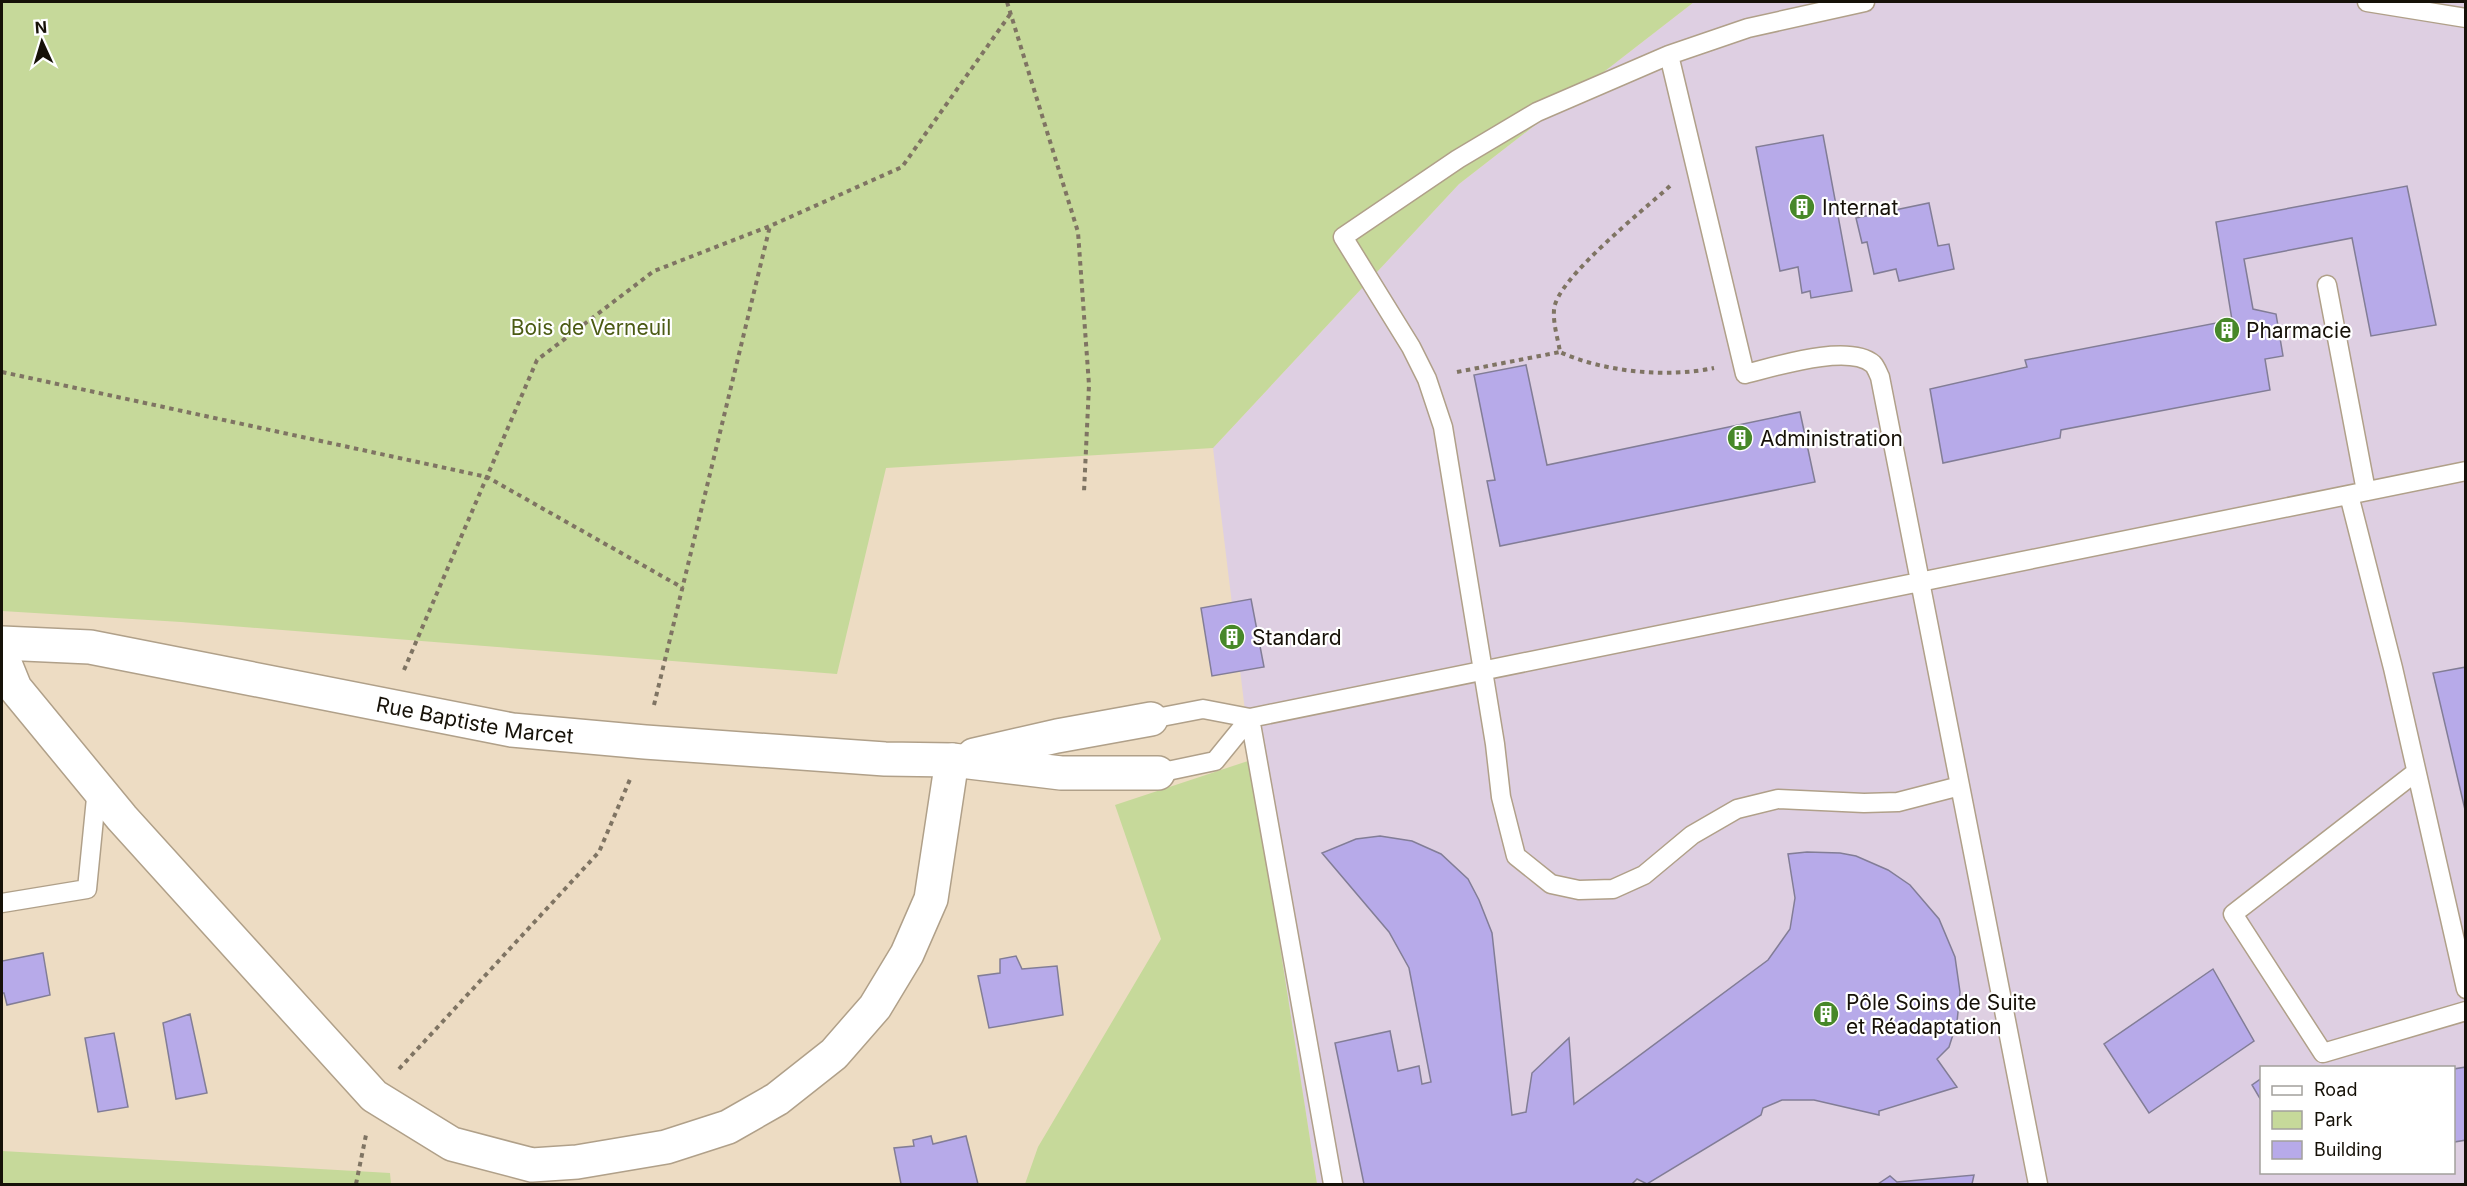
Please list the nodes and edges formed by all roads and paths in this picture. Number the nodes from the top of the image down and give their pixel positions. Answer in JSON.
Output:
{"nodes":[{"id":1,"x":1007,"y":2,"type":"edge"},
{"id":2,"x":1864,"y":2,"type":"edge"},
{"id":3,"x":2367,"y":2,"type":"edge"},
{"id":4,"x":1011,"y":13,"type":"junction"},
{"id":5,"x":2466,"y":18,"type":"edge"},
{"id":6,"x":1669,"y":55,"type":"junction"},
{"id":7,"x":1695,"y":163,"type":"junction"},
{"id":8,"x":770,"y":226,"type":"junction"},
{"id":9,"x":2327,"y":285,"type":"dead end"},
{"id":10,"x":1560,"y":352,"type":"junction"},
{"id":11,"x":1742,"y":362,"type":"junction"},
{"id":12,"x":2,"y":372,"type":"edge"},
{"id":13,"x":1427,"y":378,"type":"junction"},
{"id":14,"x":2466,"y":471,"type":"edge"},
{"id":15,"x":487,"y":477,"type":"junction"},
{"id":16,"x":1084,"y":492,"type":"dead end"},
{"id":17,"x":2358,"y":493,"type":"junction"},
{"id":18,"x":1921,"y":582,"type":"junction"},
{"id":19,"x":683,"y":588,"type":"junction"},
{"id":20,"x":2,"y":643,"type":"edge"},
{"id":21,"x":2,"y":656,"type":"edge"},
{"id":22,"x":1481,"y":670,"type":"junction"},
{"id":23,"x":388,"y":706,"type":"junction"},
{"id":24,"x":1250,"y":718,"type":"junction"},
{"id":25,"x":1150,"y":719,"type":"joint"},
{"id":26,"x":645,"y":742,"type":"junction"},
{"id":27,"x":952,"y":760,"type":"junction"},
{"id":28,"x":2416,"y":772,"type":"junction"},
{"id":29,"x":1158,"y":773,"type":"joint"},
{"id":30,"x":1960,"y":786,"type":"junction"},
{"id":31,"x":97,"y":788,"type":"junction"},
{"id":32,"x":2,"y":903,"type":"edge"},
{"id":33,"x":2466,"y":989,"type":"edge"},
{"id":34,"x":2466,"y":1011,"type":"edge"},
{"id":35,"x":374,"y":1096,"type":"junction"},
{"id":36,"x":356,"y":1185,"type":"edge"},
{"id":37,"x":1333,"y":1185,"type":"edge"},
{"id":38,"x":2038,"y":1185,"type":"edge"}],
"edges":[{"from":1,"to":4,"type":"path"},
{"from":2,"to":6,"type":"lane"},
{"from":3,"to":5,"type":"lane"},
{"from":4,"to":8,"type":"path"},
{"from":4,"to":16,"type":"path"},
{"from":6,"to":7,"type":"lane"},
{"from":6,"to":13,"type":"lane"},
{"from":7,"to":10,"type":"path"},
{"from":7,"to":11,"type":"lane"},
{"from":8,"to":15,"type":"path"},
{"from":8,"to":19,"type":"path"},
{"from":9,"to":17,"type":"lane"},
{"from":10,"to":11,"type":"path"},
{"from":10,"to":13,"type":"path"},
{"from":11,"to":18,"type":"lane"},
{"from":12,"to":15,"type":"path"},
{"from":13,"to":22,"type":"lane"},
{"from":14,"to":17,"type":"lane"},
{"from":15,"to":19,"type":"path"},
{"from":15,"to":23,"type":"path"},
{"from":17,"to":18,"type":"lane"},
{"from":17,"to":28,"type":"lane"},
{"from":18,"to":22,"type":"lane"},
{"from":18,"to":30,"type":"lane"},
{"from":19,"to":26,"type":"path"},
{"from":20,"to":23,"type":"street","name":"Rue Baptiste Marcet"},
{"from":21,"to":31,"type":"street"},
{"from":22,"to":24,"type":"lane"},
{"from":22,"to":30,"type":"lane"},
{"from":23,"to":26,"type":"street","name":"Rue Baptiste Marcet"},
{"from":24,"to":25,"type":"lane"},
{"from":24,"to":29,"type":"lane"},
{"from":24,"to":37,"type":"lane"},
{"from":25,"to":27,"type":"street","name":"Rue Baptiste Marcet"},
{"from":26,"to":27,"type":"street","name":"Rue Baptiste Marcet"},
{"from":26,"to":35,"type":"path"},
{"from":27,"to":29,"type":"street","name":"Rue Baptiste Marcet"},
{"from":27,"to":35,"type":"street"},
{"from":28,"to":33,"type":"lane"},
{"from":28,"to":34,"type":"lane"},
{"from":30,"to":38,"type":"lane"},
{"from":31,"to":32,"type":"lane"},
{"from":31,"to":35,"type":"street"},
{"from":35,"to":36,"type":"path"}]}
